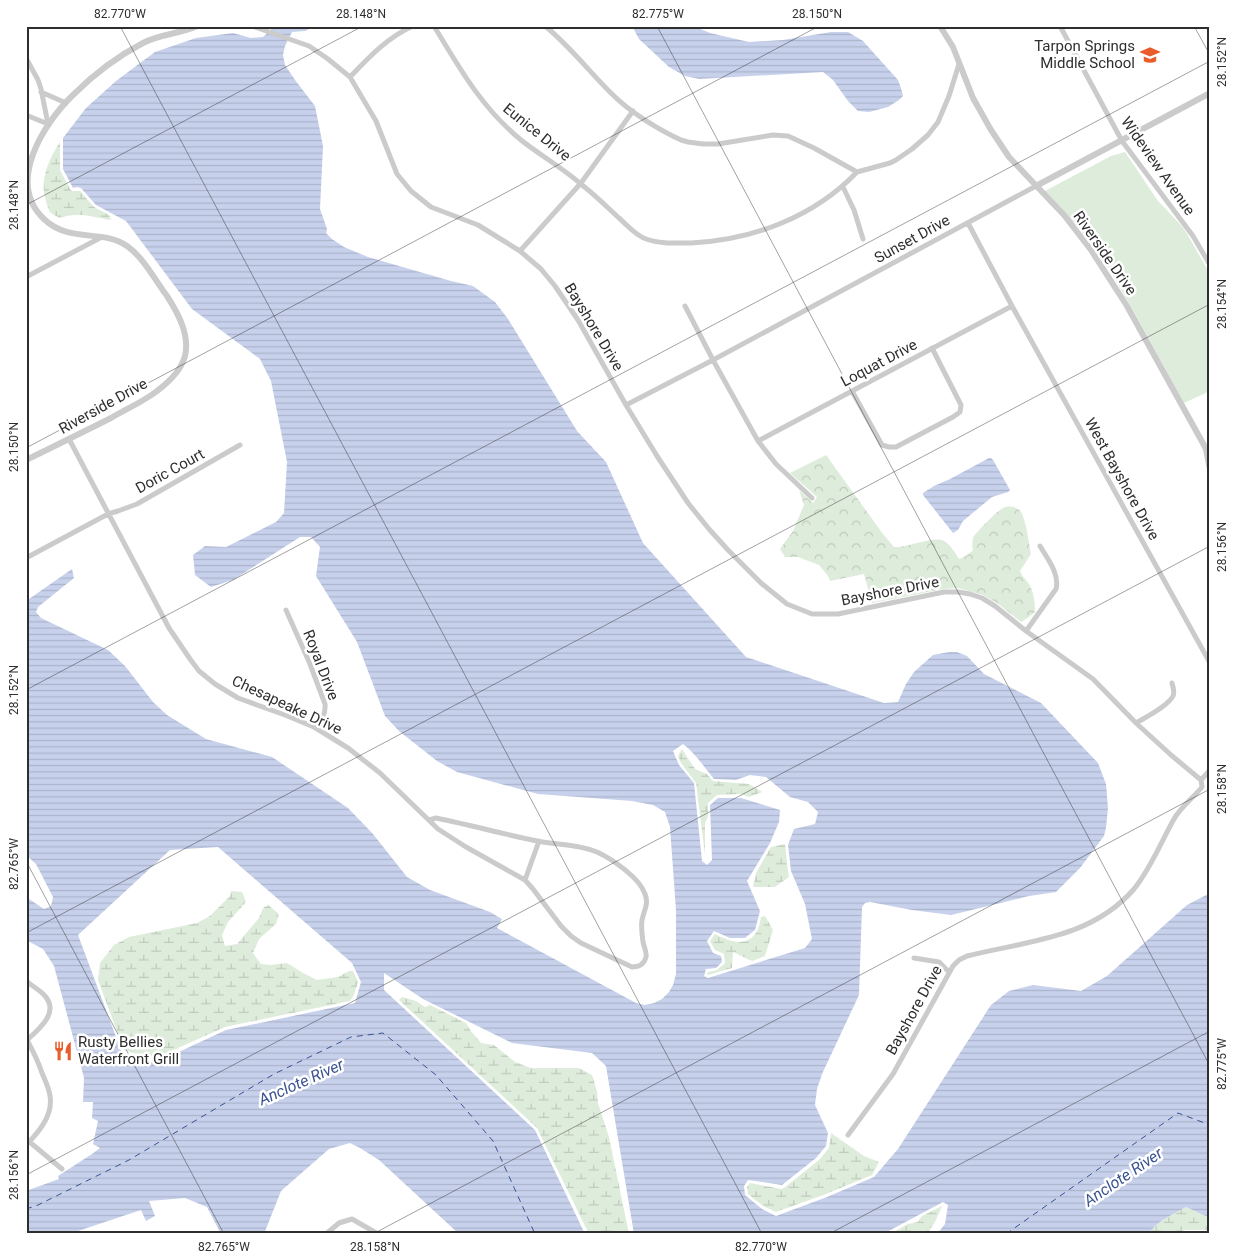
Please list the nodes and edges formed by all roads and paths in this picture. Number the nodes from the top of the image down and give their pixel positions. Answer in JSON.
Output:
{"nodes":[{"id":1,"x":197,"y":26,"type":"edge"},
{"id":2,"x":252,"y":26,"type":"edge"},
{"id":3,"x":414,"y":26,"type":"edge"},
{"id":4,"x":434,"y":26,"type":"edge"},
{"id":5,"x":545,"y":26,"type":"edge"},
{"id":6,"x":940,"y":26,"type":"edge"},
{"id":7,"x":1060,"y":26,"type":"edge"},
{"id":8,"x":26,"y":58,"type":"edge"},
{"id":9,"x":960,"y":64,"type":"junction"},
{"id":10,"x":350,"y":77,"type":"junction"},
{"id":11,"x":42,"y":92,"type":"junction"},
{"id":12,"x":1210,"y":93,"type":"edge"},
{"id":13,"x":66,"y":103,"type":"junction"},
{"id":14,"x":633,"y":111,"type":"junction"},
{"id":15,"x":26,"y":115,"type":"edge"},
{"id":16,"x":48,"y":124,"type":"junction"},
{"id":17,"x":1122,"y":141,"type":"junction"},
{"id":18,"x":857,"y":172,"type":"junction"},
{"id":19,"x":581,"y":183,"type":"junction"},
{"id":20,"x":1036,"y":186,"type":"junction"},
{"id":21,"x":843,"y":187,"type":"junction"},
{"id":22,"x":968,"y":223,"type":"junction"},
{"id":23,"x":100,"y":238,"type":"junction"},
{"id":24,"x":863,"y":239,"type":"dead end"},
{"id":25,"x":520,"y":250,"type":"junction"},
{"id":26,"x":1210,"y":265,"type":"edge"},
{"id":27,"x":26,"y":277,"type":"edge"},
{"id":28,"x":685,"y":306,"type":"dead end"},
{"id":29,"x":1012,"y":306,"type":"junction"},
{"id":30,"x":932,"y":348,"type":"junction"},
{"id":31,"x":713,"y":360,"type":"junction"},
{"id":32,"x":852,"y":391,"type":"junction"},
{"id":33,"x":626,"y":405,"type":"junction"},
{"id":34,"x":69,"y":439,"type":"junction"},
{"id":35,"x":758,"y":441,"type":"junction"},
{"id":36,"x":240,"y":446,"type":"dead end"},
{"id":37,"x":1207,"y":449,"type":"edge"},
{"id":38,"x":26,"y":460,"type":"edge"},
{"id":39,"x":1210,"y":472,"type":"edge"},
{"id":40,"x":812,"y":498,"type":"dead end"},
{"id":41,"x":108,"y":514,"type":"junction"},
{"id":42,"x":1040,"y":546,"type":"dead end"},
{"id":43,"x":26,"y":558,"type":"edge"},
{"id":44,"x":286,"y":610,"type":"dead end"},
{"id":45,"x":1026,"y":631,"type":"junction"},
{"id":46,"x":1210,"y":663,"type":"edge"},
{"id":47,"x":1172,"y":683,"type":"dead end"},
{"id":48,"x":1136,"y":723,"type":"junction"},
{"id":49,"x":314,"y":727,"type":"junction"},
{"id":50,"x":1210,"y":770,"type":"edge"},
{"id":51,"x":1201,"y":780,"type":"junction"},
{"id":52,"x":429,"y":820,"type":"junction"},
{"id":53,"x":539,"y":841,"type":"junction"},
{"id":54,"x":524,"y":880,"type":"junction"},
{"id":55,"x":914,"y":958,"type":"dead end"},
{"id":56,"x":949,"y":972,"type":"junction"},
{"id":57,"x":26,"y":981,"type":"edge"},
{"id":58,"x":27,"y":1041,"type":"edge"},
{"id":59,"x":848,"y":1135,"type":"dead end"},
{"id":60,"x":28,"y":1140,"type":"edge"},
{"id":61,"x":62,"y":1169,"type":"dead end"},
{"id":62,"x":326,"y":1234,"type":"edge"},
{"id":63,"x":378,"y":1234,"type":"edge"}],
"edges":[{"from":1,"to":13,"type":"street","name":"Riverside Drive"},
{"from":2,"to":10,"type":"street","name":"Bayshore Drive"},
{"from":3,"to":10,"type":"street"},
{"from":4,"to":19,"type":"street","name":"Eunice Drive"},
{"from":5,"to":14,"type":"street"},
{"from":6,"to":9,"type":"street","name":"Riverside Drive"},
{"from":7,"to":17,"type":"street","name":"Wideview Avenue"},
{"from":8,"to":11,"type":"street"},
{"from":9,"to":18,"type":"street"},
{"from":9,"to":20,"type":"street","name":"Riverside Drive"},
{"from":10,"to":25,"type":"street","name":"Bayshore Drive"},
{"from":11,"to":13,"type":"street"},
{"from":11,"to":16,"type":"street"},
{"from":12,"to":17,"type":"street","name":"Sunset Drive"},
{"from":13,"to":16,"type":"street","name":"Riverside Drive"},
{"from":14,"to":18,"type":"street"},
{"from":14,"to":19,"type":"street"},
{"from":15,"to":16,"type":"street"},
{"from":16,"to":23,"type":"street","name":"Riverside Drive"},
{"from":17,"to":20,"type":"street","name":"Sunset Drive"},
{"from":17,"to":26,"type":"street","name":"Wideview Avenue"},
{"from":18,"to":21,"type":"street"},
{"from":19,"to":21,"type":"street","name":"Eunice Drive"},
{"from":19,"to":25,"type":"street"},
{"from":20,"to":22,"type":"street","name":"Sunset Drive"},
{"from":20,"to":37,"type":"street","name":"Riverside Drive"},
{"from":21,"to":24,"type":"street"},
{"from":22,"to":29,"type":"street","name":"West Bayshore Drive"},
{"from":22,"to":31,"type":"street","name":"Sunset Drive"},
{"from":23,"to":27,"type":"street"},
{"from":23,"to":34,"type":"street","name":"Riverside Drive"},
{"from":25,"to":33,"type":"street","name":"Bayshore Drive"},
{"from":28,"to":31,"type":"street"},
{"from":29,"to":30,"type":"street","name":"Loquat Drive"},
{"from":29,"to":46,"type":"street","name":"West Bayshore Drive"},
{"from":30,"to":32,"type":"street","name":"Loquat Drive"},
{"from":30,"to":32,"type":"street"},
{"from":31,"to":33,"type":"street","name":"Sunset Drive"},
{"from":31,"to":35,"type":"street"},
{"from":32,"to":35,"type":"street","name":"Loquat Drive"},
{"from":33,"to":45,"type":"street","name":"Bayshore Drive"},
{"from":34,"to":38,"type":"street","name":"Riverside Drive"},
{"from":34,"to":41,"type":"street","name":"Chesapeake Drive"},
{"from":35,"to":40,"type":"street"},
{"from":36,"to":41,"type":"street","name":"Doric Court"},
{"from":37,"to":39,"type":"street"},
{"from":41,"to":43,"type":"street","name":"Doric Court"},
{"from":41,"to":49,"type":"street","name":"Chesapeake Drive"},
{"from":42,"to":45,"type":"street"},
{"from":44,"to":49,"type":"street","name":"Royal Drive"},
{"from":45,"to":48,"type":"street","name":"Bayshore Drive"},
{"from":47,"to":48,"type":"street"},
{"from":48,"to":51,"type":"street","name":"Bayshore Drive"},
{"from":49,"to":52,"type":"street","name":"Chesapeake Drive"},
{"from":50,"to":51,"type":"street"},
{"from":51,"to":56,"type":"street","name":"Bayshore Drive"},
{"from":52,"to":53,"type":"street"},
{"from":52,"to":54,"type":"street","name":"Chesapeake Drive"},
{"from":53,"to":54,"type":"street"},
{"from":53,"to":54,"type":"street","name":"Chesapeake Drive"},
{"from":55,"to":56,"type":"street"},
{"from":56,"to":59,"type":"street","name":"Bayshore Drive"},
{"from":57,"to":58,"type":"street"},
{"from":58,"to":60,"type":"street"},
{"from":60,"to":61,"type":"street"},
{"from":62,"to":63,"type":"street"}]}
